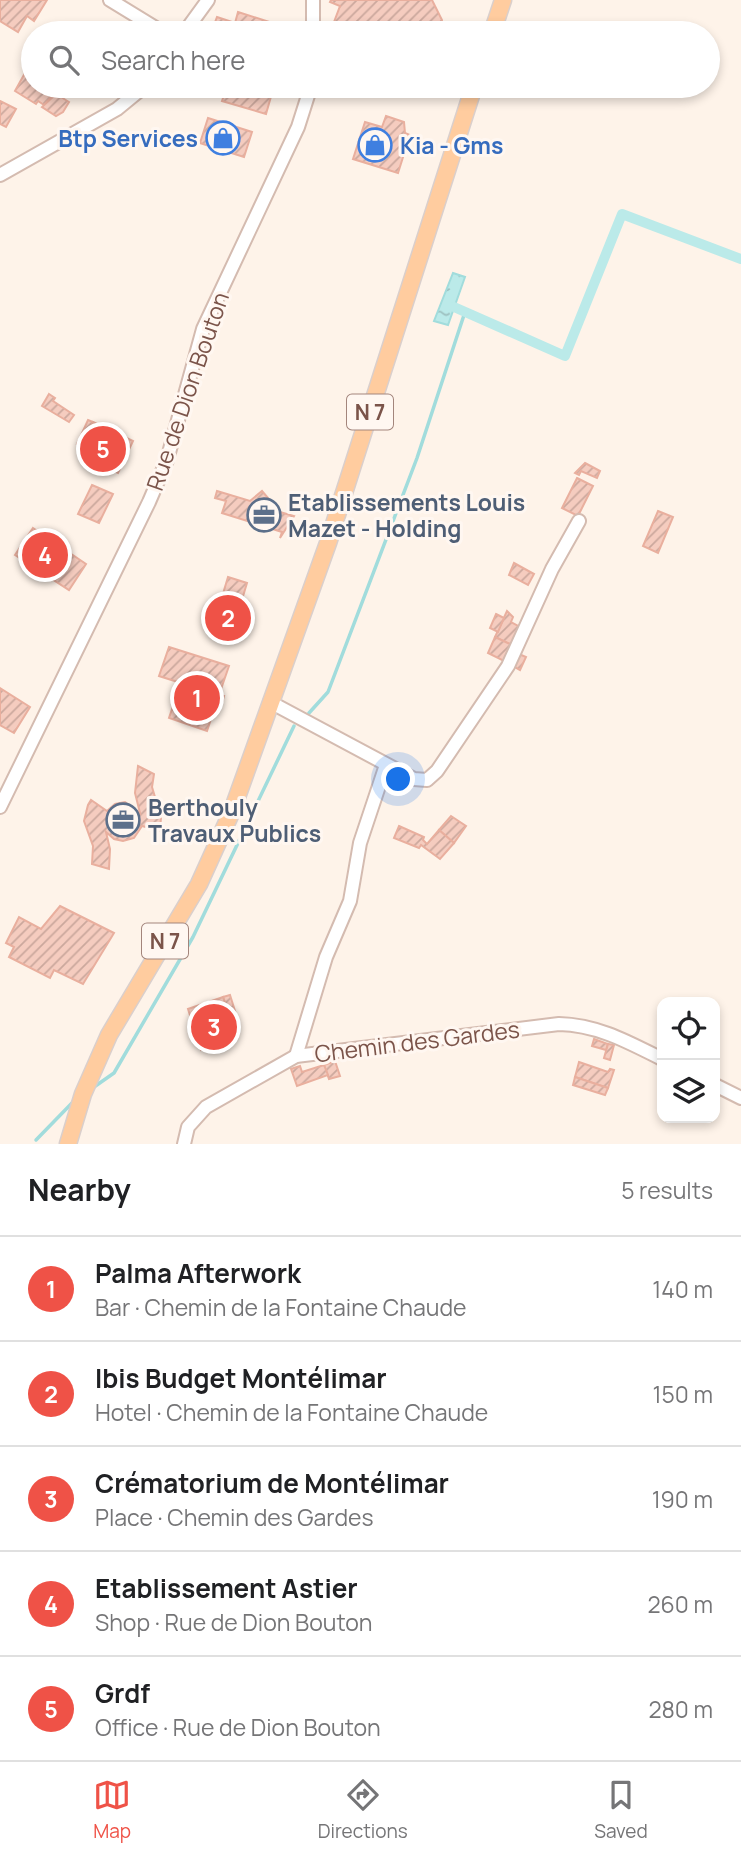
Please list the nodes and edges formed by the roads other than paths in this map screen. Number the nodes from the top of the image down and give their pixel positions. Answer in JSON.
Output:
{"nodes":[{"id":1,"x":110,"y":0,"type":"edge"},
{"id":2,"x":208,"y":0,"type":"edge"},
{"id":3,"x":313,"y":0,"type":"edge"},
{"id":4,"x":497,"y":0,"type":"edge"},
{"id":5,"x":503,"y":0,"type":"edge"},
{"id":6,"x":144,"y":21,"type":"edge"},
{"id":7,"x":193,"y":21,"type":"edge"},
{"id":8,"x":313,"y":21,"type":"edge"},
{"id":9,"x":495,"y":21,"type":"edge"},
{"id":10,"x":496,"y":21,"type":"edge"},
{"id":11,"x":130,"y":98,"type":"edge"},
{"id":12,"x":307,"y":98,"type":"edge"},
{"id":13,"x":470,"y":98,"type":"edge"},
{"id":14,"x":0,"y":174,"type":"edge"},
{"id":15,"x":579,"y":521,"type":"dead end"},
{"id":16,"x":271,"y":702,"type":"junction"},
{"id":17,"x":386,"y":765,"type":"junction"},
{"id":18,"x":0,"y":807,"type":"edge"},
{"id":19,"x":296,"y":1056,"type":"junction"},
{"id":20,"x":657,"y":1057,"type":"edge"},
{"id":21,"x":720,"y":1088,"type":"edge"},
{"id":22,"x":741,"y":1098,"type":"edge"},
{"id":23,"x":68,"y":1144,"type":"edge"},
{"id":24,"x":184,"y":1144,"type":"edge"}],
"edges":[{"from":1,"to":6,"type":"street"},
{"from":2,"to":7,"type":"street"},
{"from":3,"to":8,"type":"street"},
{"from":4,"to":9,"type":"street"},
{"from":5,"to":10,"type":"main road"},
{"from":11,"to":14,"type":"street"},
{"from":12,"to":18,"type":"street","name":"Rue de Dion Bouton"},
{"from":13,"to":16,"type":"main road","number":"N 7"},
{"from":15,"to":17,"type":"street"},
{"from":16,"to":17,"type":"street"},
{"from":16,"to":23,"type":"main road","number":"N 7"},
{"from":17,"to":19,"type":"street"},
{"from":19,"to":20,"type":"street","name":"Chemin des Gardes"},
{"from":19,"to":24,"type":"street","name":"Chemin des Gardes"},
{"from":21,"to":22,"type":"street"}]}
